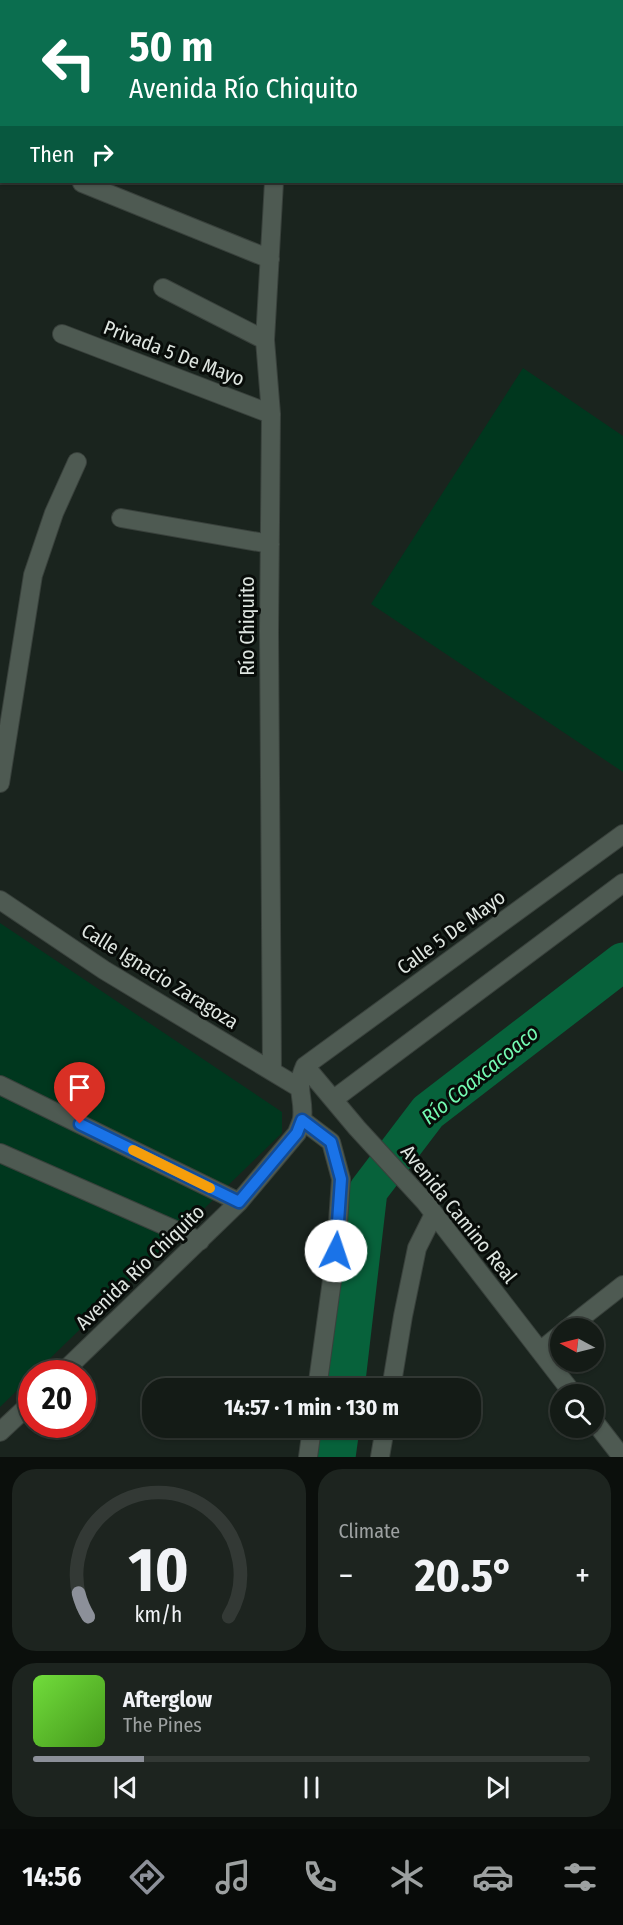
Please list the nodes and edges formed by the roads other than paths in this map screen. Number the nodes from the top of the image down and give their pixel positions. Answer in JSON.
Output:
{"nodes":[{"id":1,"x":82,"y":183,"type":"dead end"},
{"id":2,"x":272,"y":183,"type":"edge"},
{"id":3,"x":270,"y":259,"type":"junction"},
{"id":4,"x":163,"y":288,"type":"dead end"},
{"id":5,"x":62,"y":334,"type":"dead end"},
{"id":6,"x":265,"y":340,"type":"junction"},
{"id":7,"x":271,"y":414,"type":"junction"},
{"id":8,"x":77,"y":462,"type":"dead end"},
{"id":9,"x":121,"y":518,"type":"dead end"},
{"id":10,"x":270,"y":544,"type":"junction"},
{"id":11,"x":0,"y":783,"type":"edge"},
{"id":12,"x":623,"y":834,"type":"edge"},
{"id":13,"x":623,"y":883,"type":"edge"},
{"id":14,"x":0,"y":900,"type":"edge"},
{"id":15,"x":305,"y":1066,"type":"junction"},
{"id":16,"x":272,"y":1070,"type":"junction"},
{"id":17,"x":0,"y":1084,"type":"edge"},
{"id":18,"x":298,"y":1087,"type":"junction"},
{"id":19,"x":334,"y":1099,"type":"junction"},
{"id":20,"x":302,"y":1120,"type":"junction"},
{"id":21,"x":0,"y":1153,"type":"edge"},
{"id":22,"x":239,"y":1202,"type":"junction"},
{"id":23,"x":429,"y":1208,"type":"junction"},
{"id":24,"x":200,"y":1241,"type":"junction"},
{"id":25,"x":623,"y":1285,"type":"edge"},
{"id":26,"x":581,"y":1318,"type":"edge"},
{"id":27,"x":550,"y":1343,"type":"edge"},
{"id":28,"x":540,"y":1351,"type":"junction"},
{"id":29,"x":76,"y":1360,"type":"edge"},
{"id":30,"x":319,"y":1378,"type":"edge"},
{"id":31,"x":393,"y":1378,"type":"edge"},
{"id":32,"x":566,"y":1384,"type":"edge"},
{"id":33,"x":18,"y":1415,"type":"edge"},
{"id":34,"x":0,"y":1432,"type":"edge"},
{"id":35,"x":604,"y":1434,"type":"edge"},
{"id":36,"x":311,"y":1438,"type":"edge"},
{"id":37,"x":383,"y":1438,"type":"edge"},
{"id":38,"x":308,"y":1457,"type":"edge"},
{"id":39,"x":380,"y":1457,"type":"edge"},
{"id":40,"x":622,"y":1457,"type":"edge"}],
"edges":[{"from":1,"to":3,"type":"street"},
{"from":2,"to":3,"type":"street","name":"Río Chiquito"},
{"from":3,"to":6,"type":"street","name":"Río Chiquito"},
{"from":4,"to":6,"type":"street"},
{"from":5,"to":7,"type":"street","name":"Privada 5 De Mayo"},
{"from":6,"to":7,"type":"street","name":"Río Chiquito"},
{"from":7,"to":10,"type":"street","name":"Río Chiquito"},
{"from":8,"to":11,"type":"street"},
{"from":9,"to":10,"type":"street"},
{"from":10,"to":16,"type":"street","name":"Río Chiquito"},
{"from":12,"to":15,"type":"street","name":"Calle 5 De Mayo"},
{"from":13,"to":19,"type":"street"},
{"from":14,"to":16,"type":"street","name":"Calle Ignacio Zaragoza"},
{"from":15,"to":18,"type":"street"},
{"from":15,"to":19,"type":"street","name":"Avenida Camino Real"},
{"from":16,"to":18,"type":"street","name":"Calle Ignacio Zaragoza"},
{"from":17,"to":22,"type":"street"},
{"from":18,"to":20,"type":"street"},
{"from":19,"to":23,"type":"street","name":"Avenida Camino Real"},
{"from":20,"to":22,"type":"street","name":"Avenida Río Chiquito"},
{"from":20,"to":30,"type":"street"},
{"from":21,"to":24,"type":"street"},
{"from":22,"to":24,"type":"street","name":"Avenida Río Chiquito"},
{"from":23,"to":28,"type":"street","name":"Avenida Camino Real"},
{"from":23,"to":31,"type":"street"},
{"from":24,"to":29,"type":"street","name":"Avenida Río Chiquito"},
{"from":25,"to":26,"type":"street"},
{"from":27,"to":28,"type":"street"},
{"from":28,"to":32,"type":"street","name":"Avenida Camino Real"},
{"from":33,"to":34,"type":"street"},
{"from":35,"to":40,"type":"street"},
{"from":36,"to":38,"type":"street"},
{"from":37,"to":39,"type":"street"}]}
